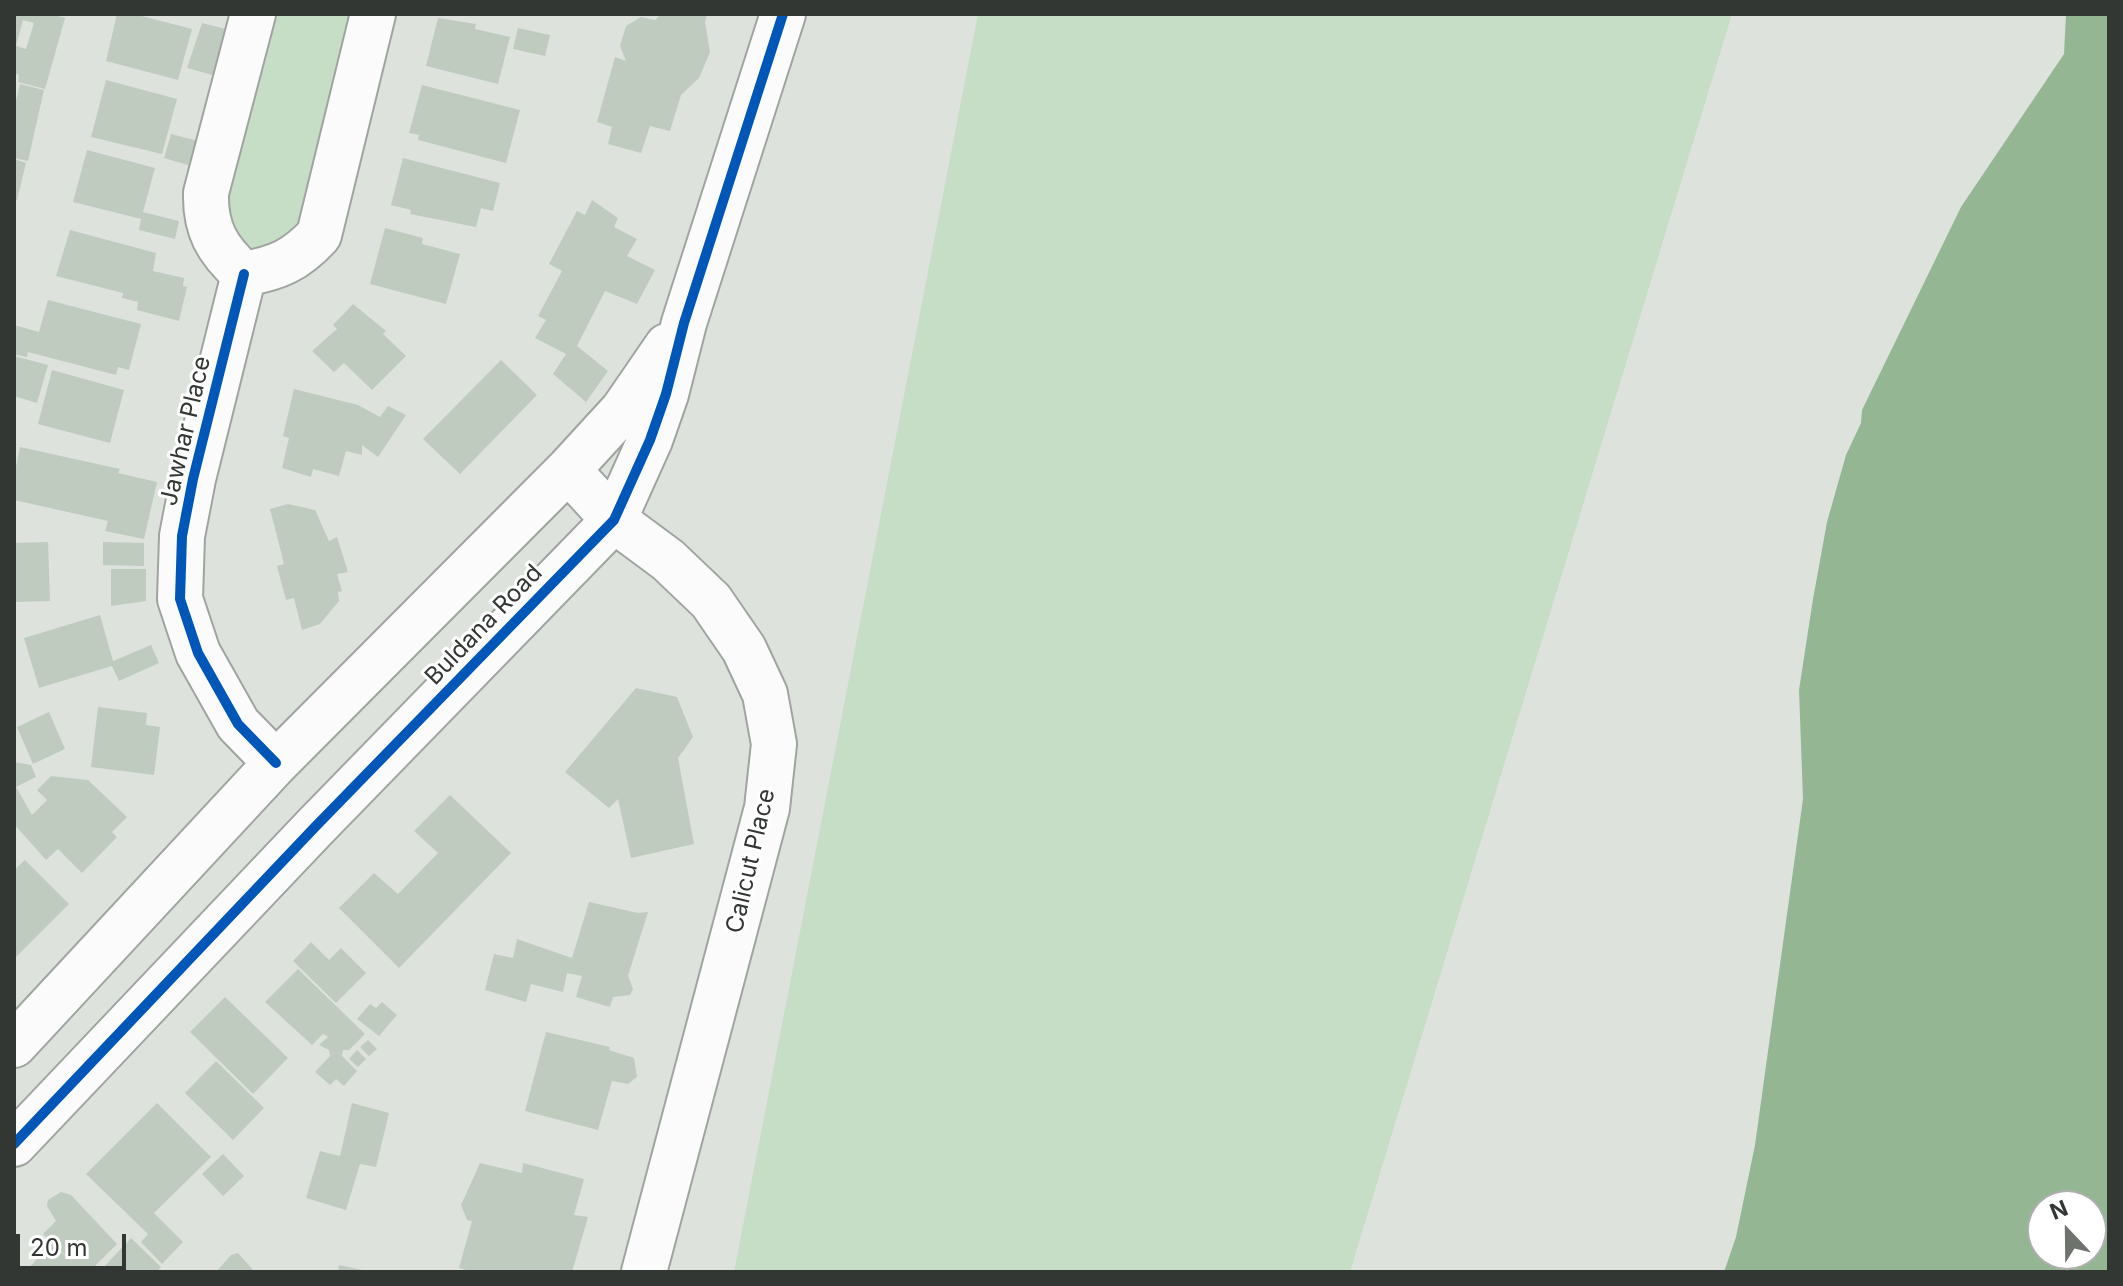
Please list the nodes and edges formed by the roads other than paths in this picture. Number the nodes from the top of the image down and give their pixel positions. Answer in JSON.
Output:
{"nodes":[{"id":1,"x":253,"y":14,"type":"edge"},
{"id":2,"x":373,"y":14,"type":"edge"},
{"id":3,"x":783,"y":14,"type":"edge"},
{"id":4,"x":244,"y":274,"type":"junction"},
{"id":5,"x":684,"y":323,"type":"junction"},
{"id":6,"x":568,"y":470,"type":"junction"},
{"id":7,"x":614,"y":520,"type":"junction"},
{"id":8,"x":276,"y":763,"type":"junction"},
{"id":9,"x":14,"y":1045,"type":"edge"},
{"id":10,"x":14,"y":1144,"type":"edge"},
{"id":11,"x":644,"y":1272,"type":"edge"}],
"edges":[{"from":1,"to":4,"type":"street"},
{"from":2,"to":4,"type":"street"},
{"from":3,"to":5,"type":"street","name":"Buldana Road"},
{"from":4,"to":8,"type":"street","name":"Jawhar Place"},
{"from":5,"to":6,"type":"street","name":"Buldana Road"},
{"from":5,"to":7,"type":"street","name":"Buldana Road"},
{"from":6,"to":7,"type":"street","name":"Calicut Place"},
{"from":6,"to":8,"type":"street","name":"Buldana Road"},
{"from":7,"to":10,"type":"street","name":"Buldana Road"},
{"from":7,"to":11,"type":"street","name":"Calicut Place"},
{"from":8,"to":9,"type":"street","name":"Buldana Road"}]}
